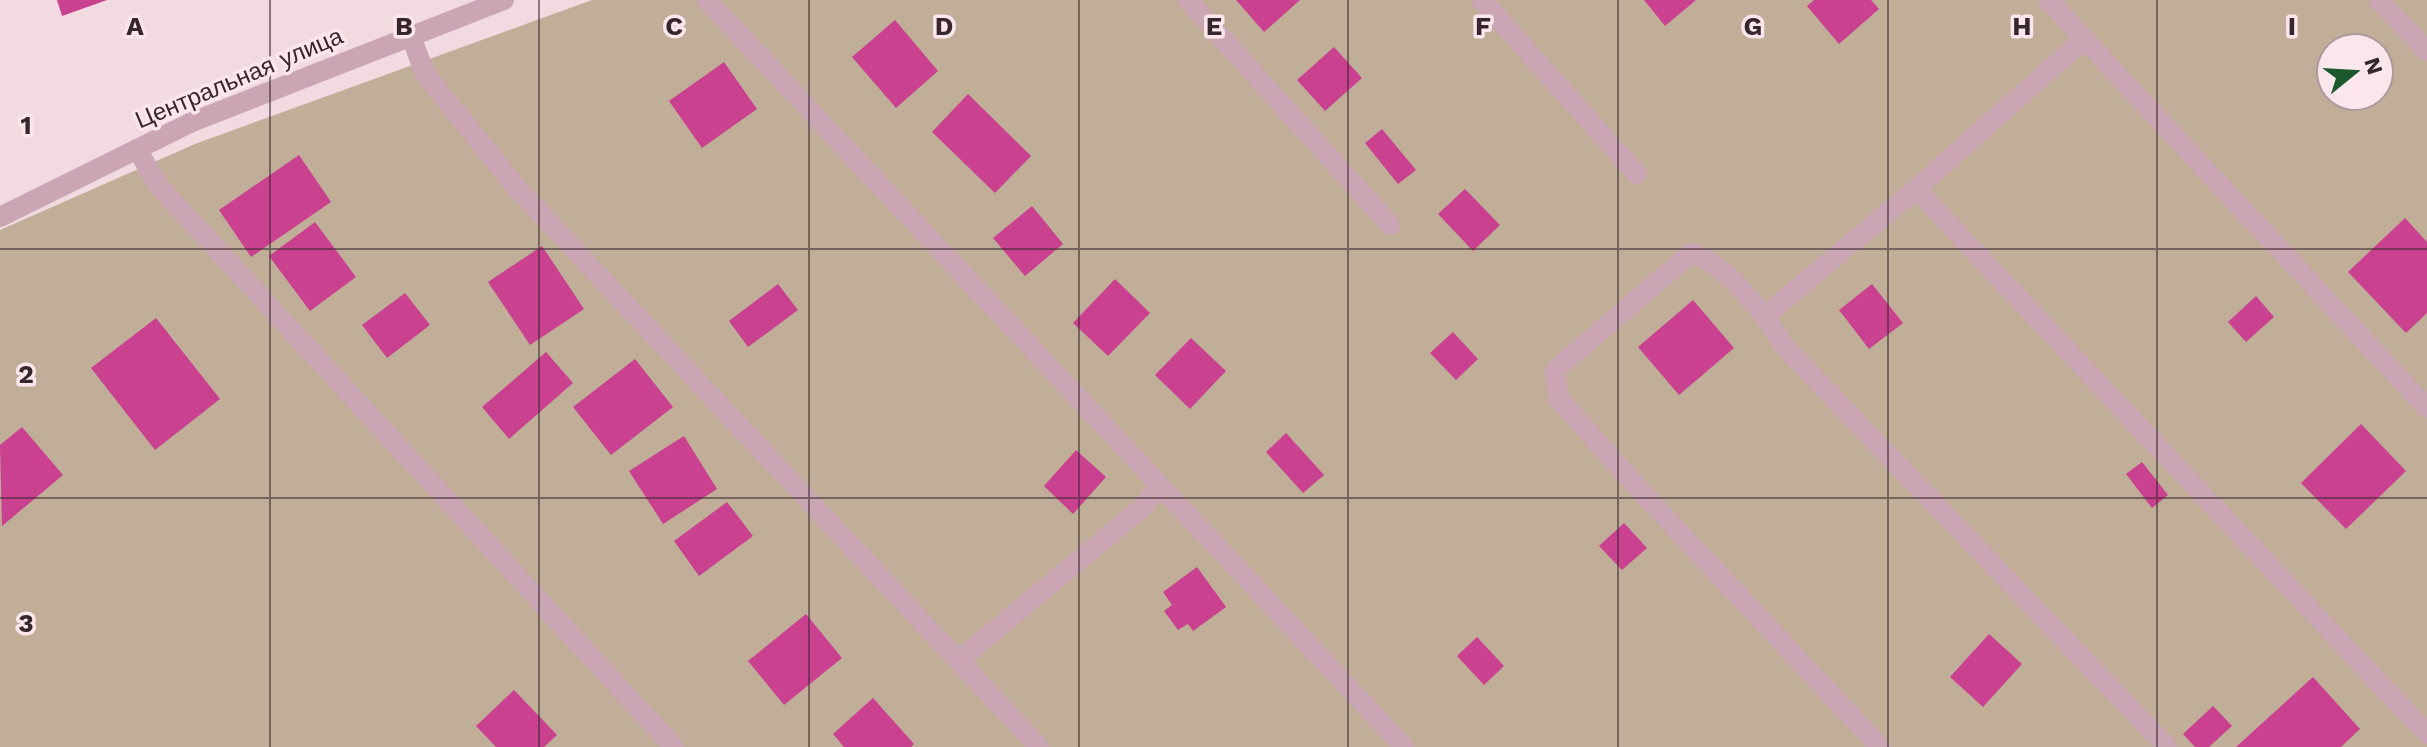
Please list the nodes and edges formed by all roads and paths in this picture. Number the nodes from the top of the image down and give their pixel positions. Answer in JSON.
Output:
{"nodes":[{"id":1,"x":504,"y":0,"type":"edge"},
{"id":2,"x":707,"y":0,"type":"edge"},
{"id":3,"x":1188,"y":0,"type":"edge"},
{"id":4,"x":1482,"y":0,"type":"edge"},
{"id":5,"x":2048,"y":0,"type":"edge"},
{"id":6,"x":2379,"y":0,"type":"edge"},
{"id":7,"x":411,"y":36,"type":"junction"},
{"id":8,"x":2084,"y":39,"type":"junction"},
{"id":9,"x":2427,"y":51,"type":"edge"},
{"id":10,"x":137,"y":149,"type":"junction"},
{"id":11,"x":1637,"y":174,"type":"dead end"},
{"id":12,"x":1916,"y":189,"type":"junction"},
{"id":13,"x":0,"y":217,"type":"edge"},
{"id":14,"x":1390,"y":225,"type":"dead end"},
{"id":15,"x":1766,"y":315,"type":"junction"},
{"id":16,"x":2427,"y":408,"type":"edge"},
{"id":17,"x":1159,"y":485,"type":"junction"},
{"id":18,"x":959,"y":660,"type":"junction"},
{"id":19,"x":2427,"y":734,"type":"edge"},
{"id":20,"x":674,"y":747,"type":"edge"},
{"id":21,"x":1039,"y":747,"type":"edge"},
{"id":22,"x":1404,"y":747,"type":"edge"},
{"id":23,"x":1880,"y":747,"type":"edge"},
{"id":24,"x":2167,"y":747,"type":"edge"}],
"edges":[{"from":1,"to":7,"type":"street","name":"Центральная улица"},
{"from":2,"to":17,"type":"street"},
{"from":3,"to":14,"type":"street"},
{"from":4,"to":11,"type":"street"},
{"from":5,"to":8,"type":"street"},
{"from":6,"to":9,"type":"street"},
{"from":7,"to":10,"type":"street","name":"Центральная улица"},
{"from":7,"to":18,"type":"street"},
{"from":8,"to":12,"type":"street"},
{"from":8,"to":16,"type":"street"},
{"from":10,"to":13,"type":"street","name":"Центральная улица"},
{"from":10,"to":20,"type":"street"},
{"from":12,"to":15,"type":"street"},
{"from":12,"to":19,"type":"street"},
{"from":15,"to":23,"type":"street"},
{"from":15,"to":24,"type":"street"},
{"from":17,"to":18,"type":"street"},
{"from":17,"to":22,"type":"street"},
{"from":18,"to":21,"type":"street"}]}
